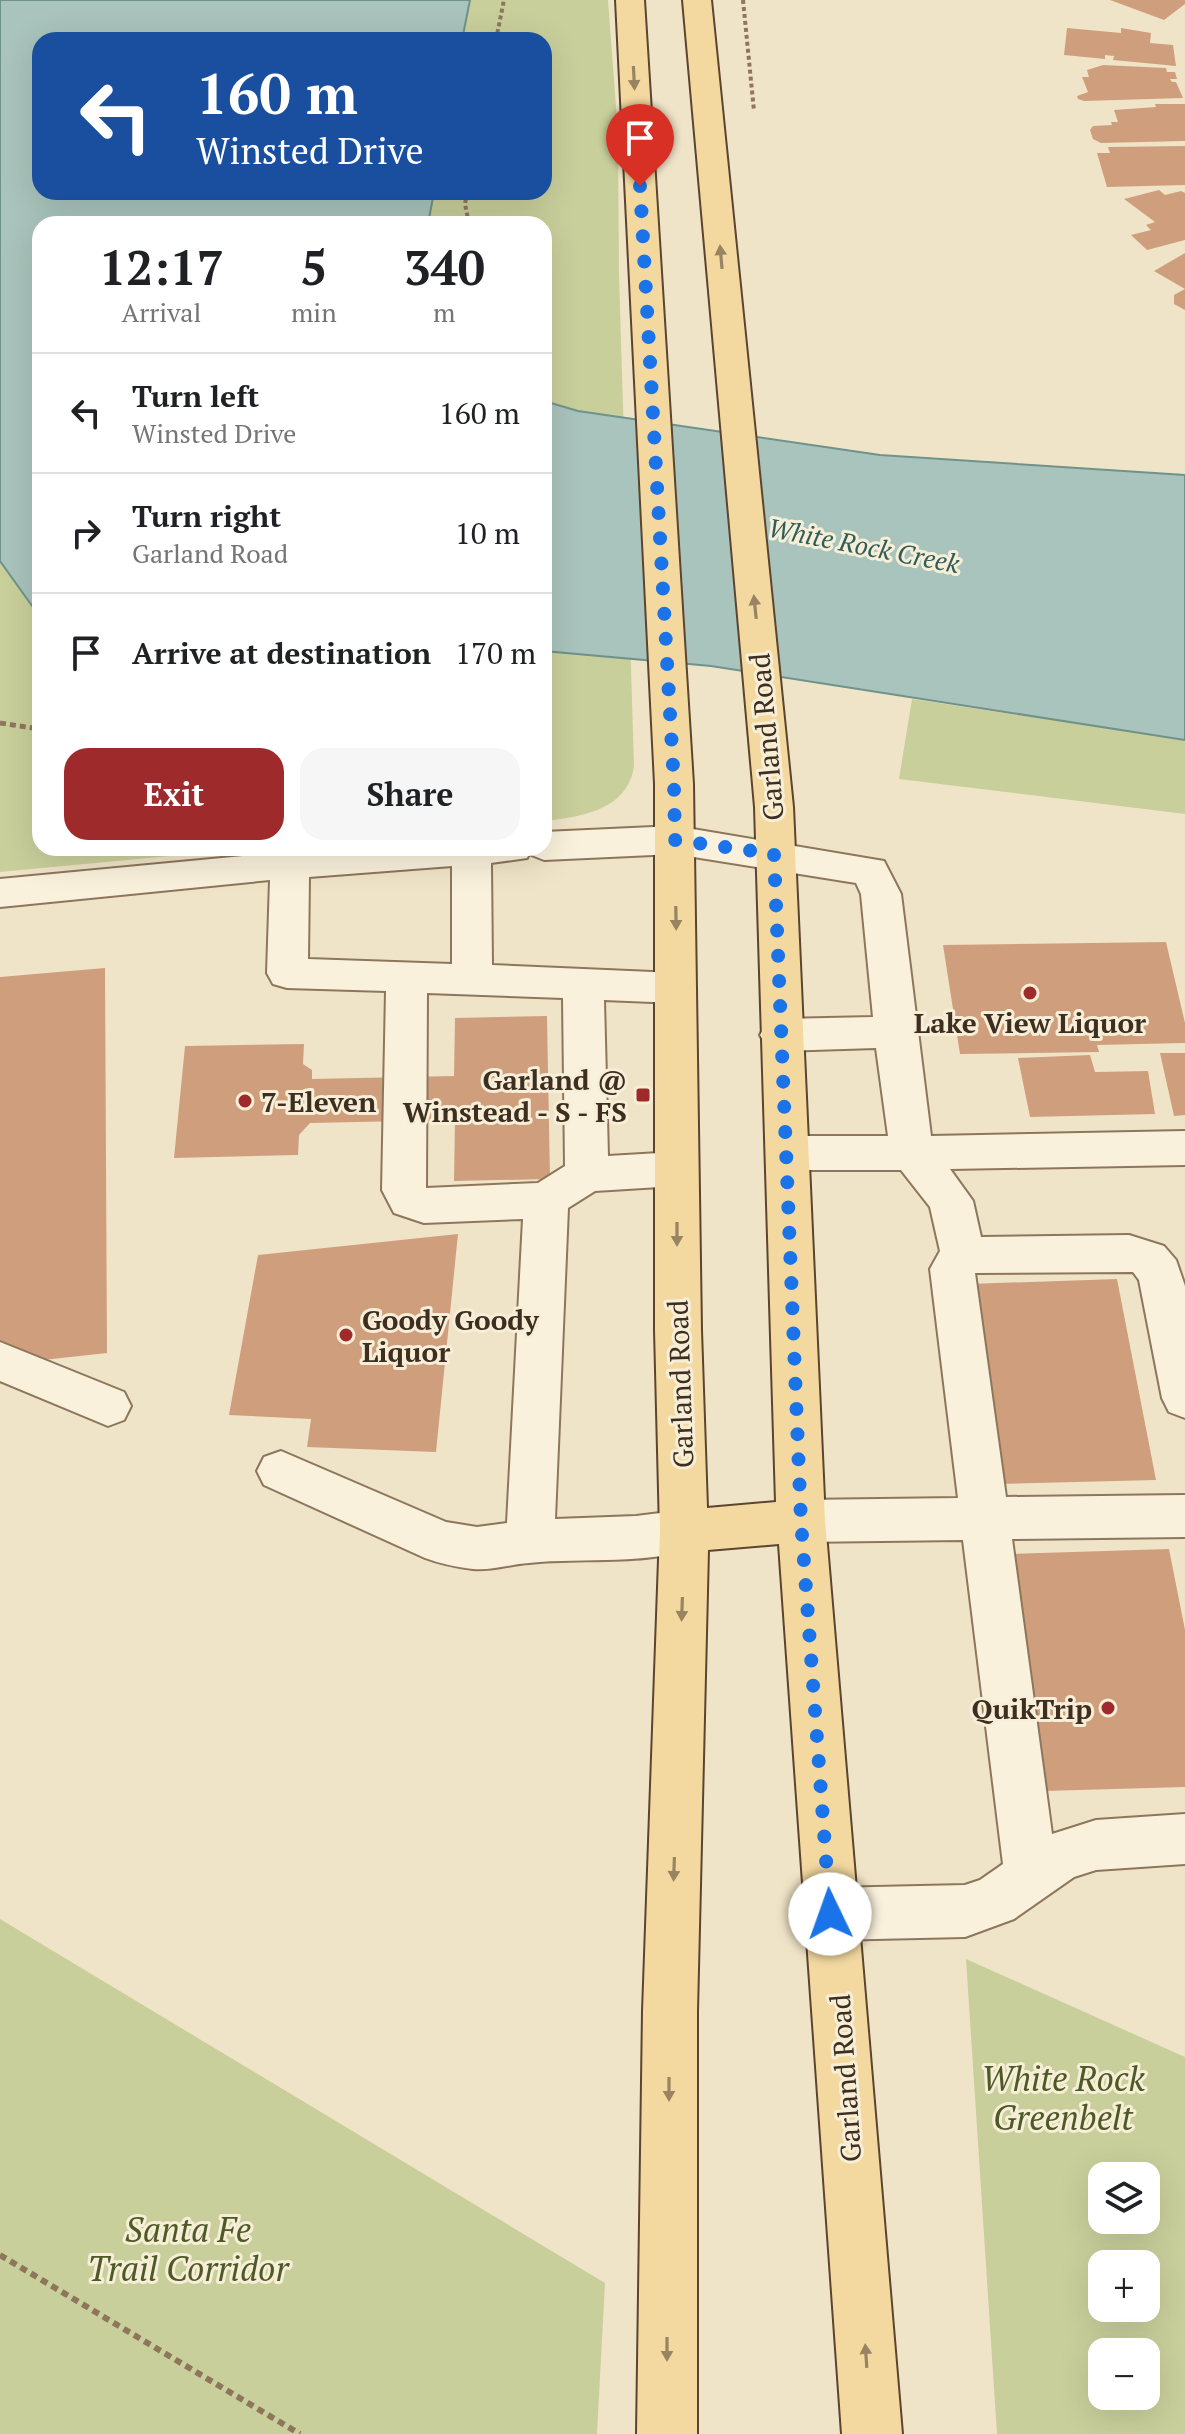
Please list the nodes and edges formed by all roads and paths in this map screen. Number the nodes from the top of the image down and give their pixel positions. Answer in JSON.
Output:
{"nodes":[{"id":1,"x":504,"y":0,"type":"edge"},
{"id":2,"x":630,"y":0,"type":"edge"},
{"id":3,"x":697,"y":0,"type":"edge"},
{"id":4,"x":719,"y":0,"type":"edge"},
{"id":5,"x":498,"y":32,"type":"edge"},
{"id":6,"x":705,"y":84,"type":"junction"},
{"id":7,"x":0,"y":725,"type":"edge"},
{"id":8,"x":32,"y":728,"type":"edge"},
{"id":9,"x":675,"y":840,"type":"junction"},
{"id":10,"x":552,"y":846,"type":"edge"},
{"id":11,"x":774,"y":854,"type":"junction"},
{"id":12,"x":406,"y":856,"type":"edge"},
{"id":13,"x":471,"y":856,"type":"edge"},
{"id":14,"x":290,"y":865,"type":"junction"},
{"id":15,"x":0,"y":893,"type":"edge"},
{"id":16,"x":407,"y":977,"type":"junction"},
{"id":17,"x":472,"y":979,"type":"junction"},
{"id":18,"x":583,"y":986,"type":"junction"},
{"id":19,"x":676,"y":988,"type":"junction"},
{"id":20,"x":895,"y":1032,"type":"junction"},
{"id":21,"x":781,"y":1035,"type":"junction"},
{"id":22,"x":1185,"y":1148,"type":"edge"},
{"id":23,"x":788,"y":1153,"type":"junction"},
{"id":24,"x":912,"y":1153,"type":"junction"},
{"id":25,"x":676,"y":1169,"type":"junction"},
{"id":26,"x":587,"y":1174,"type":"junction"},
{"id":27,"x":546,"y":1200,"type":"junction"},
{"id":28,"x":963,"y":1255,"type":"junction"},
{"id":29,"x":0,"y":1361,"type":"edge"},
{"id":30,"x":1185,"y":1398,"type":"edge"},
{"id":31,"x":108,"y":1406,"type":"dead end"},
{"id":32,"x":281,"y":1471,"type":"dead end"},
{"id":33,"x":1185,"y":1516,"type":"edge"},
{"id":34,"x":987,"y":1518,"type":"junction"},
{"id":35,"x":801,"y":1521,"type":"junction"},
{"id":36,"x":684,"y":1531,"type":"junction"},
{"id":37,"x":530,"y":1541,"type":"junction"},
{"id":38,"x":1185,"y":1839,"type":"edge"},
{"id":39,"x":1031,"y":1874,"type":"junction"},
{"id":40,"x":830,"y":1914,"type":"junction"},
{"id":41,"x":0,"y":2255,"type":"edge"},
{"id":42,"x":667,"y":2427,"type":"edge"},
{"id":43,"x":300,"y":2434,"type":"edge"},
{"id":44,"x":872,"y":2434,"type":"edge"}],
"edges":[{"from":1,"to":5,"type":"path"},
{"from":2,"to":9,"type":"main road","name":"Garland Road","one_way":true},
{"from":3,"to":6,"type":"main road","name":"Garland Road"},
{"from":4,"to":6,"type":"main road"},
{"from":11,"to":6,"type":"main road","name":"Garland Road","one_way":true},
{"from":7,"to":8,"type":"path"},
{"from":9,"to":10,"type":"street"},
{"from":9,"to":11,"type":"street"},
{"from":9,"to":19,"type":"main road","name":"Garland Road","one_way":true},
{"from":11,"to":20,"type":"street"},
{"from":11,"to":21,"type":"main road","name":"Garland Road"},
{"from":12,"to":14,"type":"street"},
{"from":13,"to":17,"type":"street"},
{"from":14,"to":15,"type":"street"},
{"from":14,"to":16,"type":"street"},
{"from":16,"to":17,"type":"street"},
{"from":16,"to":27,"type":"street"},
{"from":17,"to":18,"type":"street"},
{"from":18,"to":19,"type":"street"},
{"from":18,"to":26,"type":"street"},
{"from":19,"to":25,"type":"main road","name":"Garland Road"},
{"from":20,"to":21,"type":"street"},
{"from":20,"to":24,"type":"street"},
{"from":21,"to":23,"type":"main road","name":"Garland Road"},
{"from":22,"to":24,"type":"street"},
{"from":23,"to":24,"type":"street"},
{"from":23,"to":35,"type":"main road","name":"Garland Road"},
{"from":24,"to":28,"type":"street"},
{"from":25,"to":26,"type":"street"},
{"from":25,"to":36,"type":"main road","name":"Garland Road","one_way":true},
{"from":26,"to":27,"type":"street"},
{"from":27,"to":37,"type":"street"},
{"from":28,"to":30,"type":"street"},
{"from":28,"to":34,"type":"street"},
{"from":29,"to":31,"type":"street"},
{"from":32,"to":37,"type":"street"},
{"from":33,"to":34,"type":"street"},
{"from":34,"to":35,"type":"street"},
{"from":34,"to":39,"type":"street"},
{"from":35,"to":36,"type":"main road"},
{"from":35,"to":40,"type":"main road","name":"Garland Road"},
{"from":36,"to":37,"type":"street"},
{"from":36,"to":42,"type":"main road","name":"Garland Road","one_way":true},
{"from":38,"to":39,"type":"street"},
{"from":39,"to":40,"type":"street"},
{"from":44,"to":40,"type":"main road","name":"Garland Road","one_way":true},
{"from":41,"to":43,"type":"path"}]}
